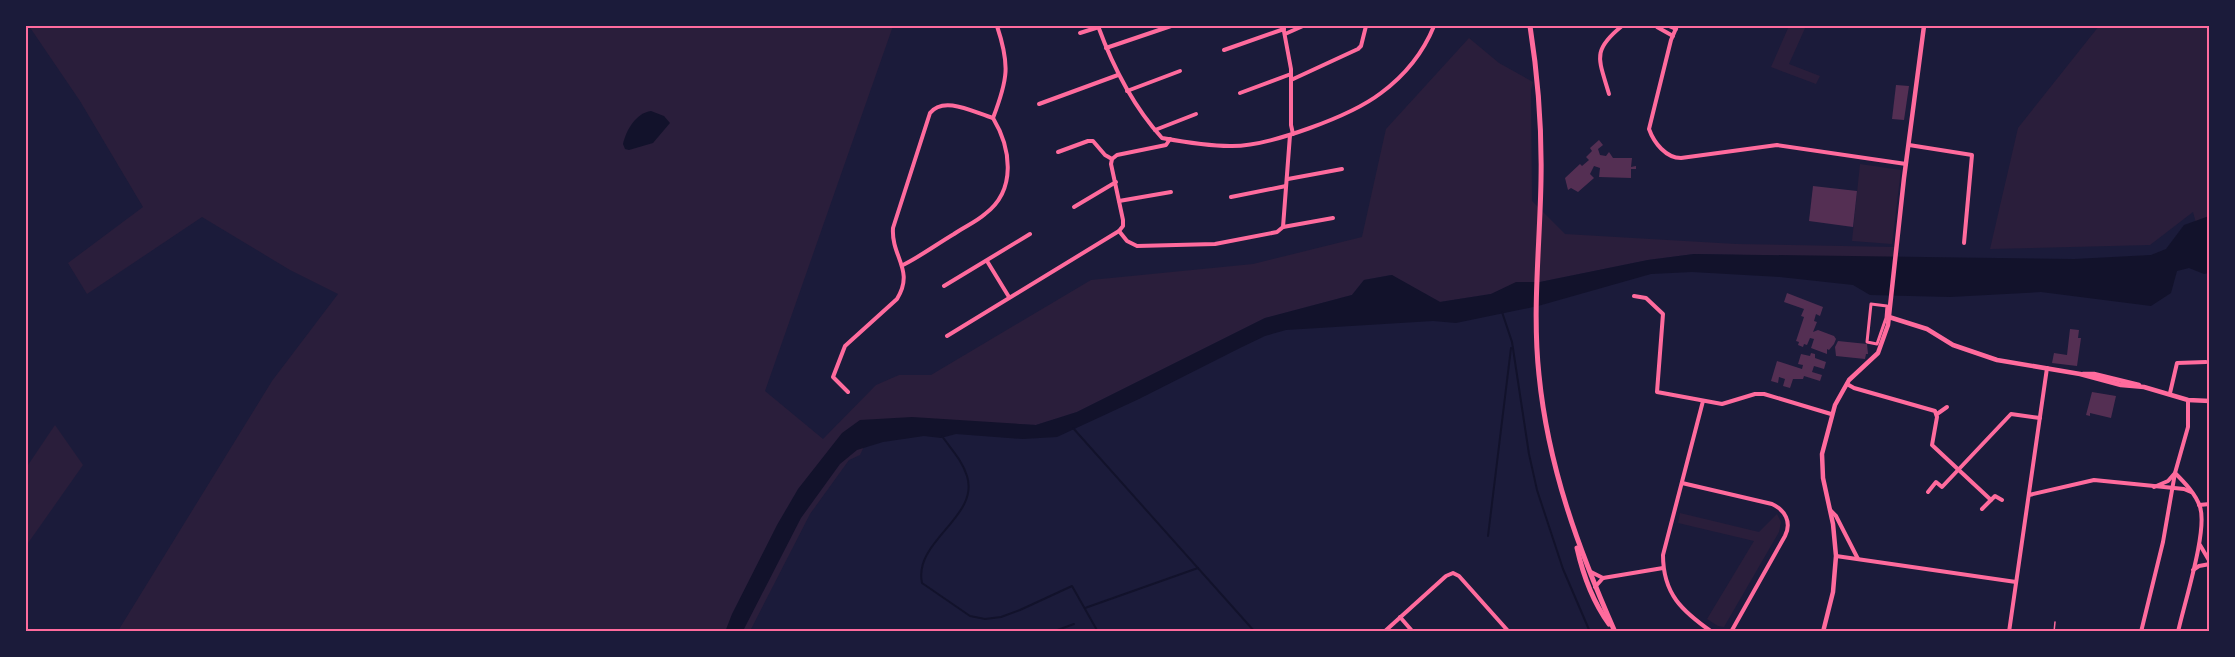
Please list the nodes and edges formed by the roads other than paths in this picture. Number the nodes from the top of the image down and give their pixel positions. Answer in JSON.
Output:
{"nodes":[{"id":1,"x":997,"y":26,"type":"edge"},
{"id":2,"x":1098,"y":26,"type":"edge"},
{"id":3,"x":1170,"y":26,"type":"edge"},
{"id":4,"x":1303,"y":26,"type":"edge"},
{"id":5,"x":1366,"y":26,"type":"edge"},
{"id":6,"x":1434,"y":26,"type":"edge"},
{"id":7,"x":1530,"y":26,"type":"edge"},
{"id":8,"x":1622,"y":26,"type":"edge"},
{"id":9,"x":1650,"y":26,"type":"edge"},
{"id":10,"x":1924,"y":26,"type":"edge"},
{"id":11,"x":1656,"y":27,"type":"edge"},
{"id":12,"x":1676,"y":27,"type":"edge"},
{"id":13,"x":1284,"y":30,"type":"edge"},
{"id":14,"x":1080,"y":33,"type":"dead end"},
{"id":15,"x":1673,"y":36,"type":"junction"},
{"id":16,"x":1106,"y":48,"type":"junction"},
{"id":17,"x":1224,"y":50,"type":"dead end"},
{"id":18,"x":1180,"y":71,"type":"dead end"},
{"id":19,"x":1291,"y":74,"type":"junction"},
{"id":20,"x":1118,"y":75,"type":"junction"},
{"id":21,"x":1291,"y":80,"type":"junction"},
{"id":22,"x":1127,"y":91,"type":"junction"},
{"id":23,"x":1239,"y":93,"type":"dead end"},
{"id":24,"x":1609,"y":94,"type":"dead end"},
{"id":25,"x":1039,"y":104,"type":"dead end"},
{"id":26,"x":1196,"y":114,"type":"dead end"},
{"id":27,"x":993,"y":118,"type":"junction"},
{"id":28,"x":1155,"y":130,"type":"junction"},
{"id":29,"x":1292,"y":135,"type":"junction"},
{"id":30,"x":1170,"y":139,"type":"junction"},
{"id":31,"x":1909,"y":145,"type":"junction"},
{"id":32,"x":1058,"y":152,"type":"dead end"},
{"id":33,"x":1112,"y":159,"type":"junction"},
{"id":34,"x":1906,"y":164,"type":"junction"},
{"id":35,"x":1341,"y":169,"type":"dead end"},
{"id":36,"x":1288,"y":179,"type":"junction"},
{"id":37,"x":1116,"y":182,"type":"junction"},
{"id":38,"x":1286,"y":186,"type":"junction"},
{"id":39,"x":1172,"y":192,"type":"dead end"},
{"id":40,"x":1231,"y":197,"type":"dead end"},
{"id":41,"x":1119,"y":201,"type":"junction"},
{"id":42,"x":1074,"y":207,"type":"dead end"},
{"id":43,"x":1333,"y":218,"type":"dead end"},
{"id":44,"x":1283,"y":227,"type":"junction"},
{"id":45,"x":1119,"y":231,"type":"junction"},
{"id":46,"x":1030,"y":234,"type":"dead end"},
{"id":47,"x":1964,"y":243,"type":"dead end"},
{"id":48,"x":987,"y":261,"type":"junction"},
{"id":49,"x":902,"y":265,"type":"junction"},
{"id":50,"x":944,"y":286,"type":"dead end"},
{"id":51,"x":1634,"y":296,"type":"dead end"},
{"id":52,"x":1009,"y":297,"type":"junction"},
{"id":53,"x":1889,"y":317,"type":"junction"},
{"id":54,"x":946,"y":336,"type":"dead end"},
{"id":55,"x":1867,"y":342,"type":"joint"},
{"id":56,"x":2206,"y":362,"type":"dead end"},
{"id":57,"x":2047,"y":368,"type":"junction"},
{"id":58,"x":1847,"y":384,"type":"junction"},
{"id":59,"x":848,"y":392,"type":"dead end"},
{"id":60,"x":2170,"y":393,"type":"junction"},
{"id":61,"x":2188,"y":400,"type":"junction"},
{"id":62,"x":1703,"y":401,"type":"junction"},
{"id":63,"x":2210,"y":401,"type":"edge"},
{"id":64,"x":1947,"y":407,"type":"dead end"},
{"id":65,"x":1831,"y":414,"type":"junction"},
{"id":66,"x":1937,"y":414,"type":"junction"},
{"id":67,"x":2040,"y":418,"type":"junction"},
{"id":68,"x":1959,"y":470,"type":"junction"},
{"id":69,"x":2175,"y":473,"type":"junction"},
{"id":70,"x":1682,"y":483,"type":"junction"},
{"id":71,"x":2154,"y":487,"type":"junction"},
{"id":72,"x":2171,"y":488,"type":"junction"},
{"id":73,"x":1928,"y":492,"type":"dead end"},
{"id":74,"x":2191,"y":492,"type":"junction"},
{"id":75,"x":2029,"y":495,"type":"junction"},
{"id":76,"x":1991,"y":500,"type":"junction"},
{"id":77,"x":2002,"y":500,"type":"dead end"},
{"id":78,"x":2210,"y":504,"type":"edge"},
{"id":79,"x":2199,"y":505,"type":"junction"},
{"id":80,"x":1830,"y":510,"type":"junction"},
{"id":81,"x":1982,"y":510,"type":"dead end"},
{"id":82,"x":1574,"y":533,"type":"junction"},
{"id":83,"x":2199,"y":543,"type":"junction"},
{"id":84,"x":1836,"y":556,"type":"junction"},
{"id":85,"x":1858,"y":559,"type":"junction"},
{"id":86,"x":2210,"y":563,"type":"edge"},
{"id":87,"x":1663,"y":568,"type":"junction"},
{"id":88,"x":1589,"y":571,"type":"junction"},
{"id":89,"x":2192,"y":571,"type":"junction"},
{"id":90,"x":1603,"y":578,"type":"junction"},
{"id":91,"x":2016,"y":582,"type":"junction"},
{"id":92,"x":1595,"y":587,"type":"junction"},
{"id":93,"x":1400,"y":617,"type":"junction"},
{"id":94,"x":2055,"y":622,"type":"dead end"},
{"id":95,"x":1614,"y":631,"type":"edge"},
{"id":96,"x":1384,"y":632,"type":"edge"},
{"id":97,"x":1413,"y":632,"type":"edge"},
{"id":98,"x":1509,"y":632,"type":"edge"},
{"id":99,"x":1712,"y":632,"type":"edge"},
{"id":100,"x":1731,"y":632,"type":"edge"},
{"id":101,"x":1823,"y":632,"type":"edge"},
{"id":102,"x":2009,"y":632,"type":"edge"},
{"id":103,"x":2054,"y":632,"type":"edge"},
{"id":104,"x":2141,"y":632,"type":"edge"},
{"id":105,"x":2178,"y":632,"type":"edge"}],
"edges":[{"from":1,"to":27,"type":"street"},
{"from":2,"to":14,"type":"street"},
{"from":2,"to":16,"type":"street"},
{"from":3,"to":16,"type":"street"},
{"from":4,"to":13,"type":"street"},
{"from":5,"to":21,"type":"street"},
{"from":6,"to":29,"type":"street"},
{"from":7,"to":82,"type":"main road"},
{"from":8,"to":24,"type":"street"},
{"from":9,"to":11,"type":"street"},
{"from":10,"to":31,"type":"street"},
{"from":11,"to":12,"type":"street"},
{"from":11,"to":15,"type":"street"},
{"from":12,"to":15,"type":"street"},
{"from":13,"to":17,"type":"street"},
{"from":13,"to":19,"type":"street"},
{"from":15,"to":34,"type":"street"},
{"from":16,"to":20,"type":"street"},
{"from":18,"to":22,"type":"street"},
{"from":19,"to":21,"type":"street"},
{"from":19,"to":23,"type":"street"},
{"from":20,"to":22,"type":"street"},
{"from":20,"to":25,"type":"street"},
{"from":21,"to":29,"type":"street"},
{"from":22,"to":28,"type":"street"},
{"from":26,"to":28,"type":"street"},
{"from":27,"to":49,"type":"street"},
{"from":27,"to":49,"type":"street"},
{"from":28,"to":30,"type":"street"},
{"from":29,"to":30,"type":"street"},
{"from":29,"to":36,"type":"street"},
{"from":30,"to":33,"type":"street"},
{"from":31,"to":34,"type":"street"},
{"from":31,"to":47,"type":"street"},
{"from":32,"to":33,"type":"street"},
{"from":33,"to":37,"type":"street"},
{"from":34,"to":53,"type":"street"},
{"from":35,"to":36,"type":"street"},
{"from":36,"to":38,"type":"street"},
{"from":37,"to":41,"type":"street"},
{"from":37,"to":42,"type":"street"},
{"from":38,"to":40,"type":"street"},
{"from":38,"to":44,"type":"street"},
{"from":39,"to":41,"type":"street"},
{"from":41,"to":45,"type":"street"},
{"from":43,"to":44,"type":"street"},
{"from":44,"to":45,"type":"street"},
{"from":45,"to":52,"type":"street"},
{"from":46,"to":48,"type":"street"},
{"from":48,"to":50,"type":"street"},
{"from":48,"to":52,"type":"street"},
{"from":49,"to":59,"type":"street"},
{"from":51,"to":62,"type":"street"},
{"from":52,"to":54,"type":"street"},
{"from":53,"to":57,"type":"street"},
{"from":53,"to":58,"type":"street"},
{"from":55,"to":55,"type":"street"},
{"from":56,"to":60,"type":"street"},
{"from":57,"to":60,"type":"street"},
{"from":57,"to":67,"type":"street"},
{"from":58,"to":65,"type":"street"},
{"from":58,"to":66,"type":"street"},
{"from":60,"to":61,"type":"street"},
{"from":61,"to":63,"type":"street"},
{"from":61,"to":69,"type":"street"},
{"from":62,"to":65,"type":"street"},
{"from":62,"to":70,"type":"street"},
{"from":64,"to":66,"type":"street"},
{"from":65,"to":80,"type":"street"},
{"from":66,"to":68,"type":"street"},
{"from":67,"to":68,"type":"street"},
{"from":67,"to":75,"type":"street"},
{"from":68,"to":73,"type":"street"},
{"from":68,"to":76,"type":"street"},
{"from":69,"to":71,"type":"street"},
{"from":69,"to":72,"type":"street"},
{"from":69,"to":74,"type":"street"},
{"from":70,"to":87,"type":"street"},
{"from":70,"to":100,"type":"street"},
{"from":71,"to":72,"type":"street"},
{"from":71,"to":75,"type":"street"},
{"from":72,"to":74,"type":"street"},
{"from":72,"to":104,"type":"street"},
{"from":74,"to":79,"type":"street"},
{"from":75,"to":91,"type":"street"},
{"from":76,"to":77,"type":"street"},
{"from":76,"to":81,"type":"street"},
{"from":78,"to":79,"type":"street"},
{"from":79,"to":83,"type":"street"},
{"from":80,"to":84,"type":"street"},
{"from":80,"to":85,"type":"street"},
{"from":82,"to":88,"type":"main road"},
{"from":82,"to":95,"type":"main road"},
{"from":83,"to":86,"type":"street"},
{"from":83,"to":89,"type":"street"},
{"from":84,"to":85,"type":"street"},
{"from":84,"to":101,"type":"street"},
{"from":85,"to":91,"type":"street"},
{"from":86,"to":89,"type":"street"},
{"from":87,"to":90,"type":"street"},
{"from":87,"to":99,"type":"street"},
{"from":88,"to":90,"type":"street"},
{"from":88,"to":92,"type":"main road"},
{"from":89,"to":105,"type":"street"},
{"from":90,"to":92,"type":"street"},
{"from":91,"to":102,"type":"street"},
{"from":92,"to":95,"type":"main road"},
{"from":93,"to":96,"type":"street"},
{"from":93,"to":97,"type":"street"},
{"from":93,"to":98,"type":"street"},
{"from":94,"to":103,"type":"lane"}]}
